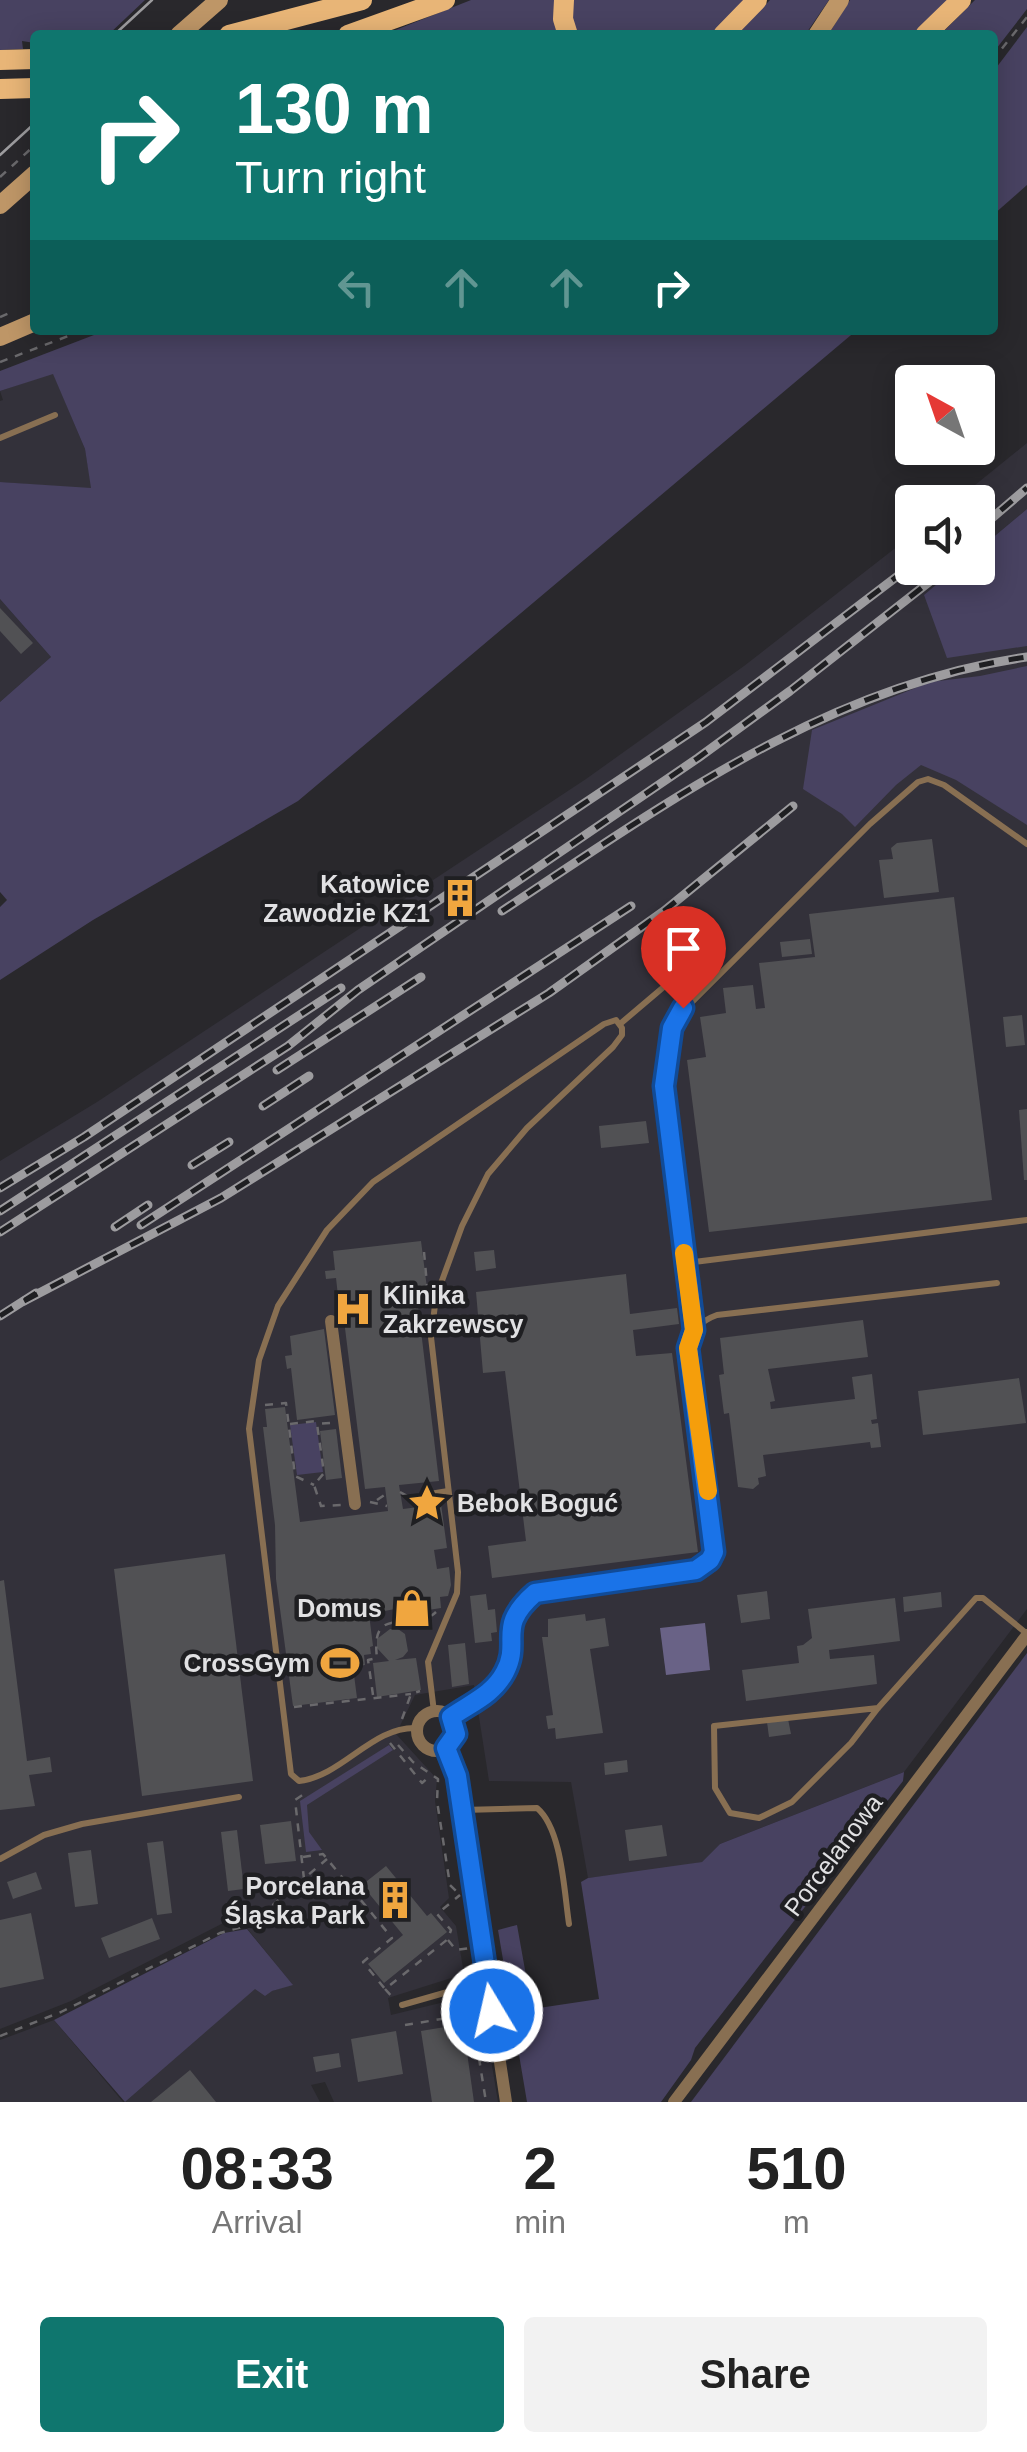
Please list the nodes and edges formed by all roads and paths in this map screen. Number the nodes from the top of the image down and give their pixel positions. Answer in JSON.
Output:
{"nodes":[{"id":1,"x":219,"y":0,"type":"edge"},
{"id":2,"x":362,"y":0,"type":"edge"},
{"id":3,"x":446,"y":0,"type":"edge"},
{"id":4,"x":564,"y":0,"type":"edge"},
{"id":5,"x":757,"y":0,"type":"edge"},
{"id":6,"x":840,"y":0,"type":"edge"},
{"id":7,"x":962,"y":0,"type":"edge"},
{"id":8,"x":1027,"y":17,"type":"edge"},
{"id":9,"x":186,"y":30,"type":"edge"},
{"id":10,"x":248,"y":30,"type":"edge"},
{"id":11,"x":362,"y":30,"type":"edge"},
{"id":12,"x":567,"y":30,"type":"edge"},
{"id":13,"x":728,"y":30,"type":"edge"},
{"id":14,"x":819,"y":30,"type":"edge"},
{"id":15,"x":930,"y":30,"type":"edge"},
{"id":16,"x":998,"y":53,"type":"edge"},
{"id":17,"x":30,"y":59,"type":"edge"},
{"id":18,"x":0,"y":60,"type":"edge"},
{"id":19,"x":30,"y":150,"type":"edge"},
{"id":20,"x":0,"y":178,"type":"edge"},
{"id":21,"x":30,"y":179,"type":"edge"},
{"id":22,"x":0,"y":206,"type":"edge"},
{"id":23,"x":30,"y":324,"type":"edge"},
{"id":24,"x":71,"y":335,"type":"edge"},
{"id":25,"x":0,"y":337,"type":"edge"},
{"id":26,"x":0,"y":362,"type":"edge"},
{"id":27,"x":55,"y":415,"type":"dead end"},
{"id":28,"x":0,"y":438,"type":"edge"},
{"id":29,"x":1027,"y":844,"type":"edge"},
{"id":30,"x":699,"y":958,"type":"dead end"},
{"id":31,"x":620,"y":1024,"type":"junction"},
{"id":32,"x":1027,"y":1220,"type":"edge"},
{"id":33,"x":686,"y":1263,"type":"junction"},
{"id":34,"x":997,"y":1283,"type":"dead end"},
{"id":35,"x":331,"y":1321,"type":"dead end"},
{"id":36,"x":694,"y":1330,"type":"junction"},
{"id":37,"x":258,"y":1412,"type":"dead end"},
{"id":38,"x":344,"y":1422,"type":"junction"},
{"id":39,"x":318,"y":1424,"type":"junction"},
{"id":40,"x":289,"y":1425,"type":"junction"},
{"id":41,"x":314,"y":1485,"type":"junction"},
{"id":42,"x":448,"y":1490,"type":"junction"},
{"id":43,"x":400,"y":1492,"type":"dead end"},
{"id":44,"x":386,"y":1494,"type":"dead end"},
{"id":45,"x":430,"y":1494,"type":"joint"},
{"id":46,"x":408,"y":1497,"type":"junction"},
{"id":47,"x":376,"y":1501,"type":"junction"},
{"id":48,"x":355,"y":1504,"type":"junction"},
{"id":49,"x":402,"y":1504,"type":"dead end"},
{"id":50,"x":387,"y":1506,"type":"dead end"},
{"id":51,"x":442,"y":1610,"type":"dead end"},
{"id":52,"x":1027,"y":1634,"type":"edge"},
{"id":53,"x":411,"y":1694,"type":"dead end"},
{"id":54,"x":373,"y":1698,"type":"junction"},
{"id":55,"x":292,"y":1706,"type":"dead end"},
{"id":56,"x":433,"y":1706,"type":"junction"},
{"id":57,"x":878,"y":1708,"type":"junction"},
{"id":58,"x":451,"y":1717,"type":"junction"},
{"id":59,"x":418,"y":1728,"type":"junction"},
{"id":60,"x":390,"y":1742,"type":"dead end"},
{"id":61,"x":394,"y":1747,"type":"dead end"},
{"id":62,"x":446,"y":1748,"type":"junction"},
{"id":63,"x":433,"y":1774,"type":"junction"},
{"id":64,"x":311,"y":1790,"type":"dead end"},
{"id":65,"x":239,"y":1797,"type":"dead end"},
{"id":66,"x":462,"y":1810,"type":"junction"},
{"id":67,"x":302,"y":1857,"type":"junction"},
{"id":68,"x":0,"y":1860,"type":"edge"},
{"id":69,"x":327,"y":1860,"type":"junction"},
{"id":70,"x":304,"y":1879,"type":"junction"},
{"id":71,"x":460,"y":1895,"type":"junction"},
{"id":72,"x":465,"y":1900,"type":"dead end"},
{"id":73,"x":570,"y":1924,"type":"dead end"},
{"id":74,"x":448,"y":1939,"type":"junction"},
{"id":75,"x":474,"y":1960,"type":"dead end"},
{"id":76,"x":487,"y":1981,"type":"junction"},
{"id":77,"x":385,"y":1989,"type":"junction"},
{"id":78,"x":399,"y":2002,"type":"joint"},
{"id":79,"x":405,"y":2025,"type":"dead end"},
{"id":80,"x":0,"y":2036,"type":"edge"},
{"id":81,"x":486,"y":2102,"type":"edge"},
{"id":82,"x":506,"y":2102,"type":"edge"},
{"id":83,"x":674,"y":2102,"type":"edge"}],
"edges":[{"from":1,"to":9,"type":"street"},
{"from":2,"to":10,"type":"main road"},
{"from":3,"to":11,"type":"main road"},
{"from":4,"to":12,"type":"main road"},
{"from":5,"to":13,"type":"main road"},
{"from":6,"to":14,"type":"street"},
{"from":7,"to":15,"type":"main road"},
{"from":8,"to":16,"type":"path"},
{"from":17,"to":18,"type":"main road"},
{"from":19,"to":20,"type":"path"},
{"from":21,"to":22,"type":"street"},
{"from":23,"to":25,"type":"street"},
{"from":24,"to":26,"type":"path"},
{"from":27,"to":28,"type":"lane"},
{"from":29,"to":33,"type":"lane"},
{"from":30,"to":31,"type":"lane"},
{"from":31,"to":42,"type":"lane"},
{"from":31,"to":59,"type":"lane"},
{"from":32,"to":33,"type":"lane"},
{"from":33,"to":36,"type":"lane"},
{"from":34,"to":36,"type":"lane"},
{"from":35,"to":38,"type":"street"},
{"from":36,"to":58,"type":"lane"},
{"from":37,"to":40,"type":"path"},
{"from":38,"to":39,"type":"path"},
{"from":38,"to":48,"type":"street"},
{"from":39,"to":40,"type":"path"},
{"from":39,"to":41,"type":"path"},
{"from":40,"to":41,"type":"path"},
{"from":41,"to":48,"type":"path"},
{"from":42,"to":45,"type":"lane"},
{"from":42,"to":56,"type":"lane"},
{"from":43,"to":46,"type":"path"},
{"from":44,"to":47,"type":"path"},
{"from":45,"to":46,"type":"path"},
{"from":46,"to":49,"type":"path"},
{"from":47,"to":48,"type":"path"},
{"from":47,"to":50,"type":"path"},
{"from":51,"to":54,"type":"path"},
{"from":52,"to":57,"type":"lane"},
{"from":52,"to":83,"type":"street","name":"Porcelanowa"},
{"from":53,"to":54,"type":"path"},
{"from":54,"to":55,"type":"path"},
{"from":56,"to":58,"type":"street"},
{"from":56,"to":59,"type":"street"},
{"from":57,"to":57,"type":"lane"},
{"from":58,"to":62,"type":"street"},
{"from":59,"to":62,"type":"street"},
{"from":60,"to":63,"type":"path"},
{"from":61,"to":63,"type":"path"},
{"from":62,"to":66,"type":"street"},
{"from":63,"to":71,"type":"path"},
{"from":64,"to":67,"type":"path"},
{"from":65,"to":68,"type":"lane"},
{"from":66,"to":73,"type":"lane"},
{"from":66,"to":76,"type":"street"},
{"from":67,"to":69,"type":"path"},
{"from":67,"to":70,"type":"path"},
{"from":69,"to":70,"type":"path"},
{"from":69,"to":77,"type":"path"},
{"from":70,"to":80,"type":"path"},
{"from":71,"to":72,"type":"path"},
{"from":71,"to":74,"type":"path"},
{"from":74,"to":75,"type":"path"},
{"from":74,"to":77,"type":"path"},
{"from":76,"to":78,"type":"lane"},
{"from":76,"to":82,"type":"street"},
{"from":77,"to":78,"type":"path"},
{"from":79,"to":81,"type":"path"}]}
